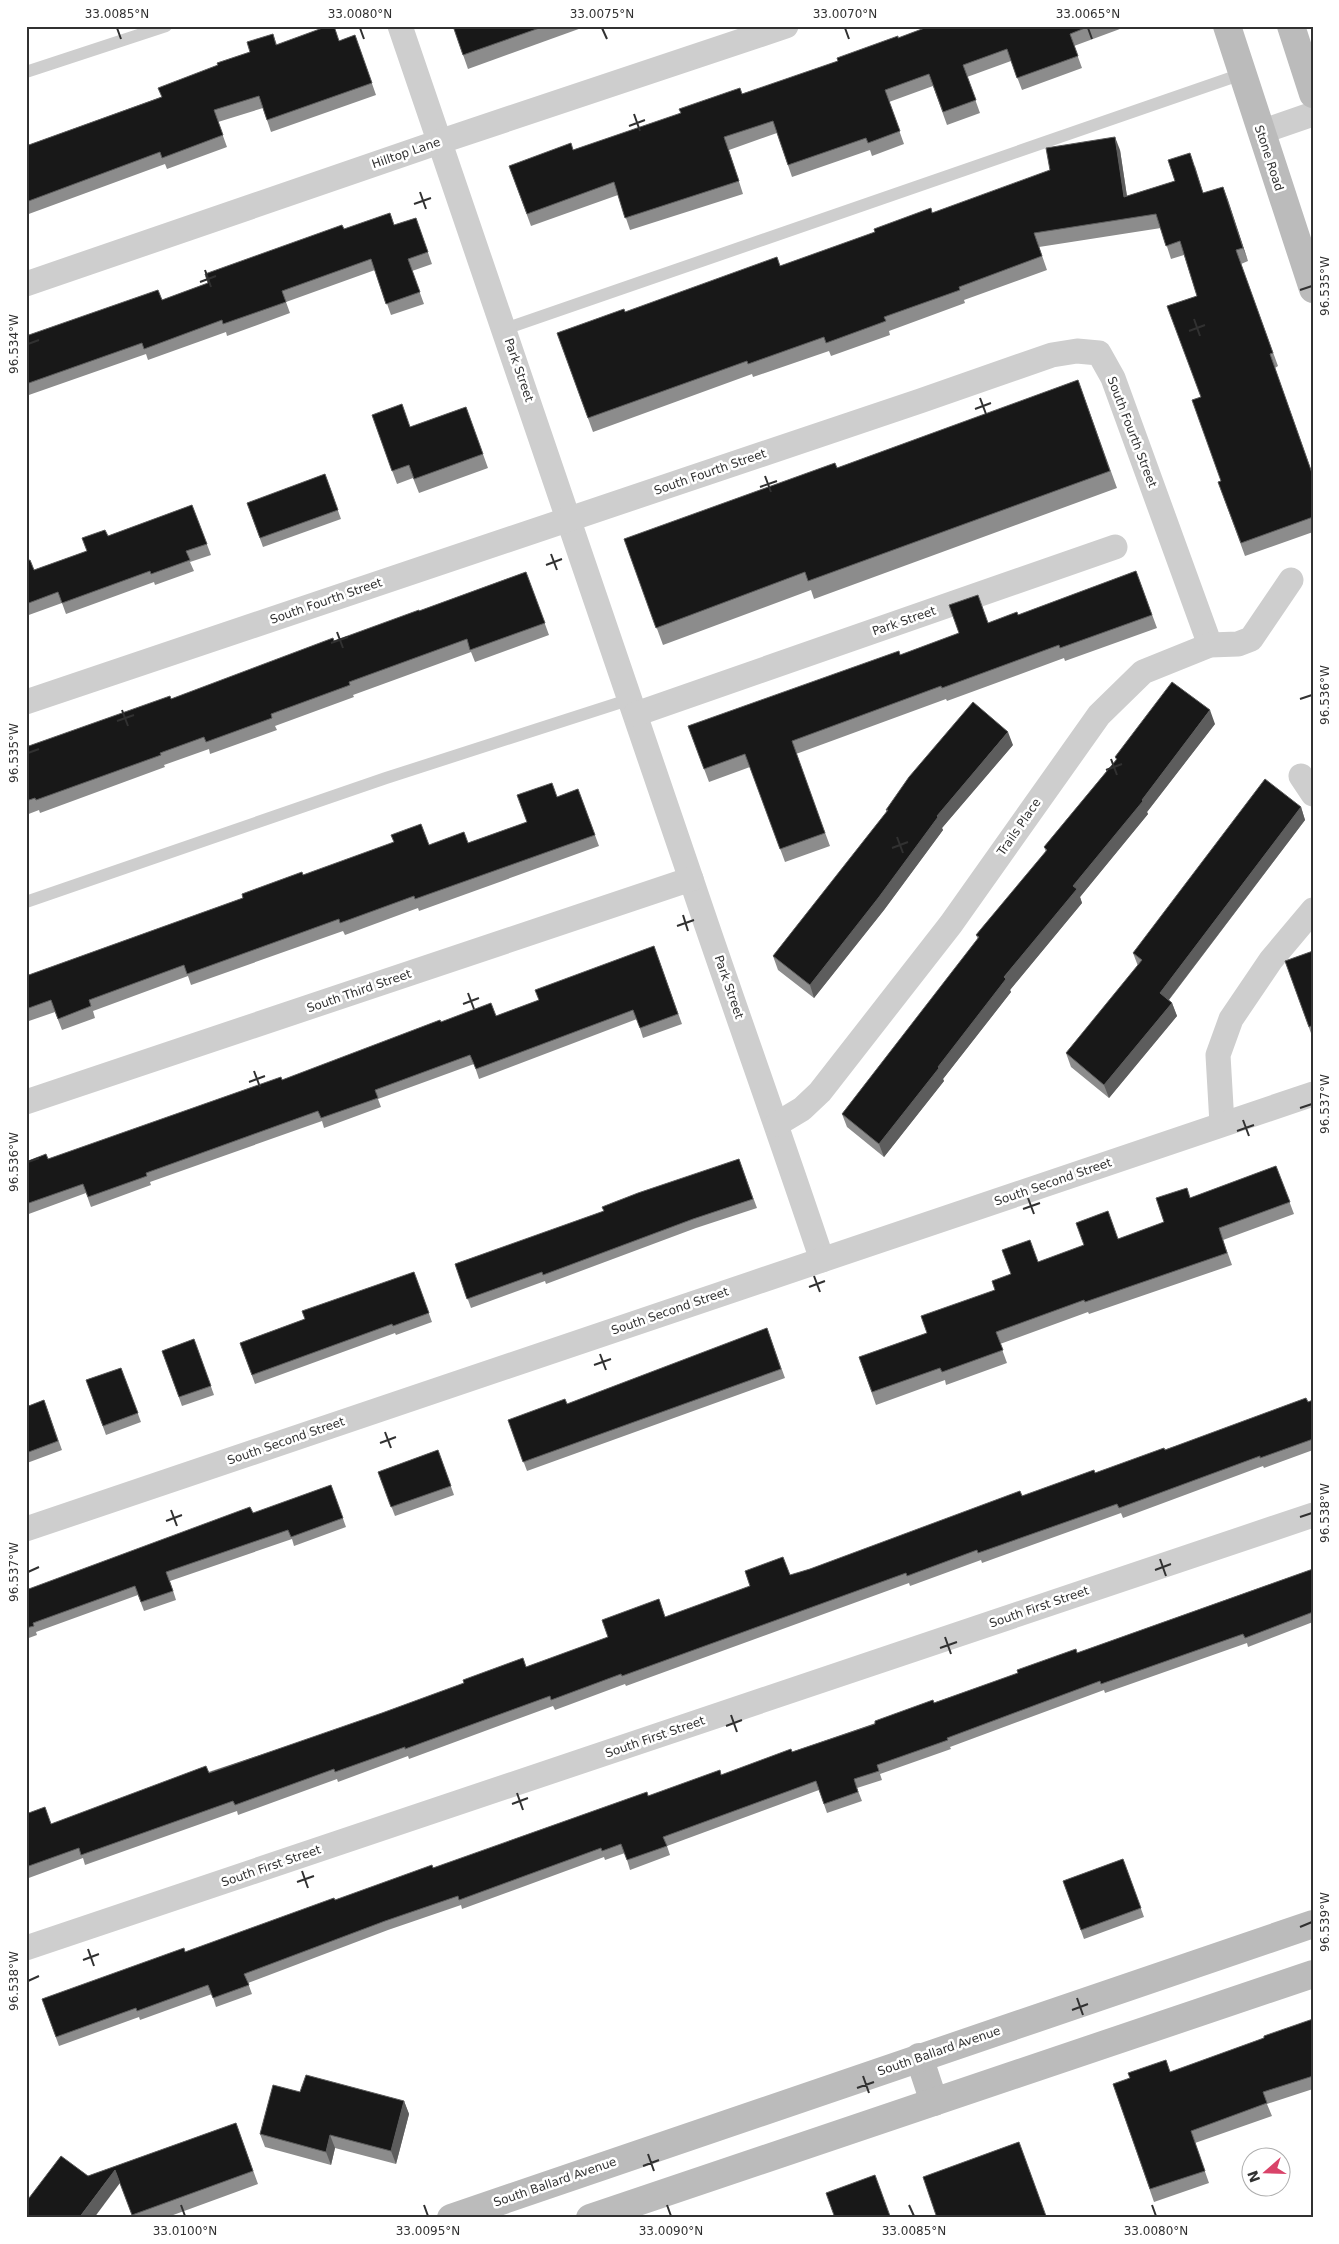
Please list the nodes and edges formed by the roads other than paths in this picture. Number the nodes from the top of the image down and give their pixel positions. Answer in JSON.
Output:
{"nodes":[{"id":1,"x":166,"y":26,"type":"edge"},
{"id":2,"x":400,"y":26,"type":"edge"},
{"id":3,"x":786,"y":26,"type":"edge"},
{"id":4,"x":1227,"y":26,"type":"edge"},
{"id":5,"x":1290,"y":26,"type":"edge"},
{"id":6,"x":26,"y":72,"type":"edge"},
{"id":7,"x":1242,"y":74,"type":"junction"},
{"id":8,"x":1313,"y":94,"type":"edge"},
{"id":9,"x":1313,"y":114,"type":"edge"},
{"id":10,"x":1261,"y":132,"type":"junction"},
{"id":11,"x":440,"y":142,"type":"junction"},
{"id":12,"x":26,"y":284,"type":"edge"},
{"id":13,"x":1313,"y":289,"type":"edge"},
{"id":14,"x":505,"y":329,"type":"junction"},
{"id":15,"x":570,"y":519,"type":"junction"},
{"id":16,"x":1115,"y":547,"type":"dead end"},
{"id":17,"x":1291,"y":580,"type":"dead end"},
{"id":18,"x":1210,"y":645,"type":"junction"},
{"id":19,"x":26,"y":702,"type":"edge"},
{"id":20,"x":634,"y":706,"type":"junction"},
{"id":21,"x":691,"y":879,"type":"junction"},
{"id":22,"x":26,"y":902,"type":"edge"},
{"id":23,"x":1313,"y":910,"type":"edge"},
{"id":24,"x":1313,"y":1094,"type":"edge"},
{"id":25,"x":26,"y":1102,"type":"edge"},
{"id":26,"x":777,"y":1124,"type":"junction"},
{"id":27,"x":1222,"y":1124,"type":"junction"},
{"id":28,"x":822,"y":1260,"type":"junction"},
{"id":29,"x":1313,"y":1515,"type":"edge"},
{"id":30,"x":26,"y":1529,"type":"edge"},
{"id":31,"x":1313,"y":1924,"type":"edge"},
{"id":32,"x":26,"y":1948,"type":"edge"},
{"id":33,"x":1313,"y":1974,"type":"edge"},
{"id":34,"x":919,"y":2058,"type":"junction"},
{"id":35,"x":934,"y":2102,"type":"junction"},
{"id":36,"x":451,"y":2218,"type":"edge"},
{"id":37,"x":590,"y":2218,"type":"edge"}],
"edges":[{"from":1,"to":6,"type":"lane"},
{"from":2,"to":11,"type":"street","name":"Park Street"},
{"from":3,"to":11,"type":"street","name":"Hilltop Lane"},
{"from":4,"to":7,"type":"main road","name":"Stone Road"},
{"from":5,"to":8,"type":"main road"},
{"from":7,"to":10,"type":"main road","name":"Stone Road"},
{"from":7,"to":14,"type":"lane"},
{"from":9,"to":10,"type":"street"},
{"from":10,"to":13,"type":"main road","name":"Stone Road"},
{"from":11,"to":12,"type":"street","name":"Hilltop Lane"},
{"from":11,"to":14,"type":"street","name":"Park Street"},
{"from":14,"to":15,"type":"street","name":"Park Street"},
{"from":15,"to":18,"type":"street","name":"South Fourth Street"},
{"from":15,"to":19,"type":"street","name":"South Fourth Street"},
{"from":15,"to":20,"type":"street","name":"Park Street"},
{"from":16,"to":20,"type":"street","name":"Park Street"},
{"from":17,"to":18,"type":"street","name":"Trails Place"},
{"from":18,"to":26,"type":"street","name":"Trails Place"},
{"from":20,"to":21,"type":"street","name":"Park Street"},
{"from":20,"to":22,"type":"lane"},
{"from":21,"to":25,"type":"street","name":"South Third Street"},
{"from":21,"to":26,"type":"street","name":"Park Street"},
{"from":23,"to":27,"type":"street"},
{"from":24,"to":27,"type":"street","name":"South Second Street"},
{"from":26,"to":28,"type":"street","name":"Park Street"},
{"from":27,"to":28,"type":"street","name":"South Second Street"},
{"from":28,"to":30,"type":"street","name":"South Second Street"},
{"from":29,"to":32,"type":"street","name":"South First Street"},
{"from":31,"to":34,"type":"main road","name":"South Ballard Avenue"},
{"from":33,"to":35,"type":"main road"},
{"from":34,"to":35,"type":"main road"},
{"from":34,"to":36,"type":"main road","name":"South Ballard Avenue"},
{"from":35,"to":37,"type":"main road"}]}
